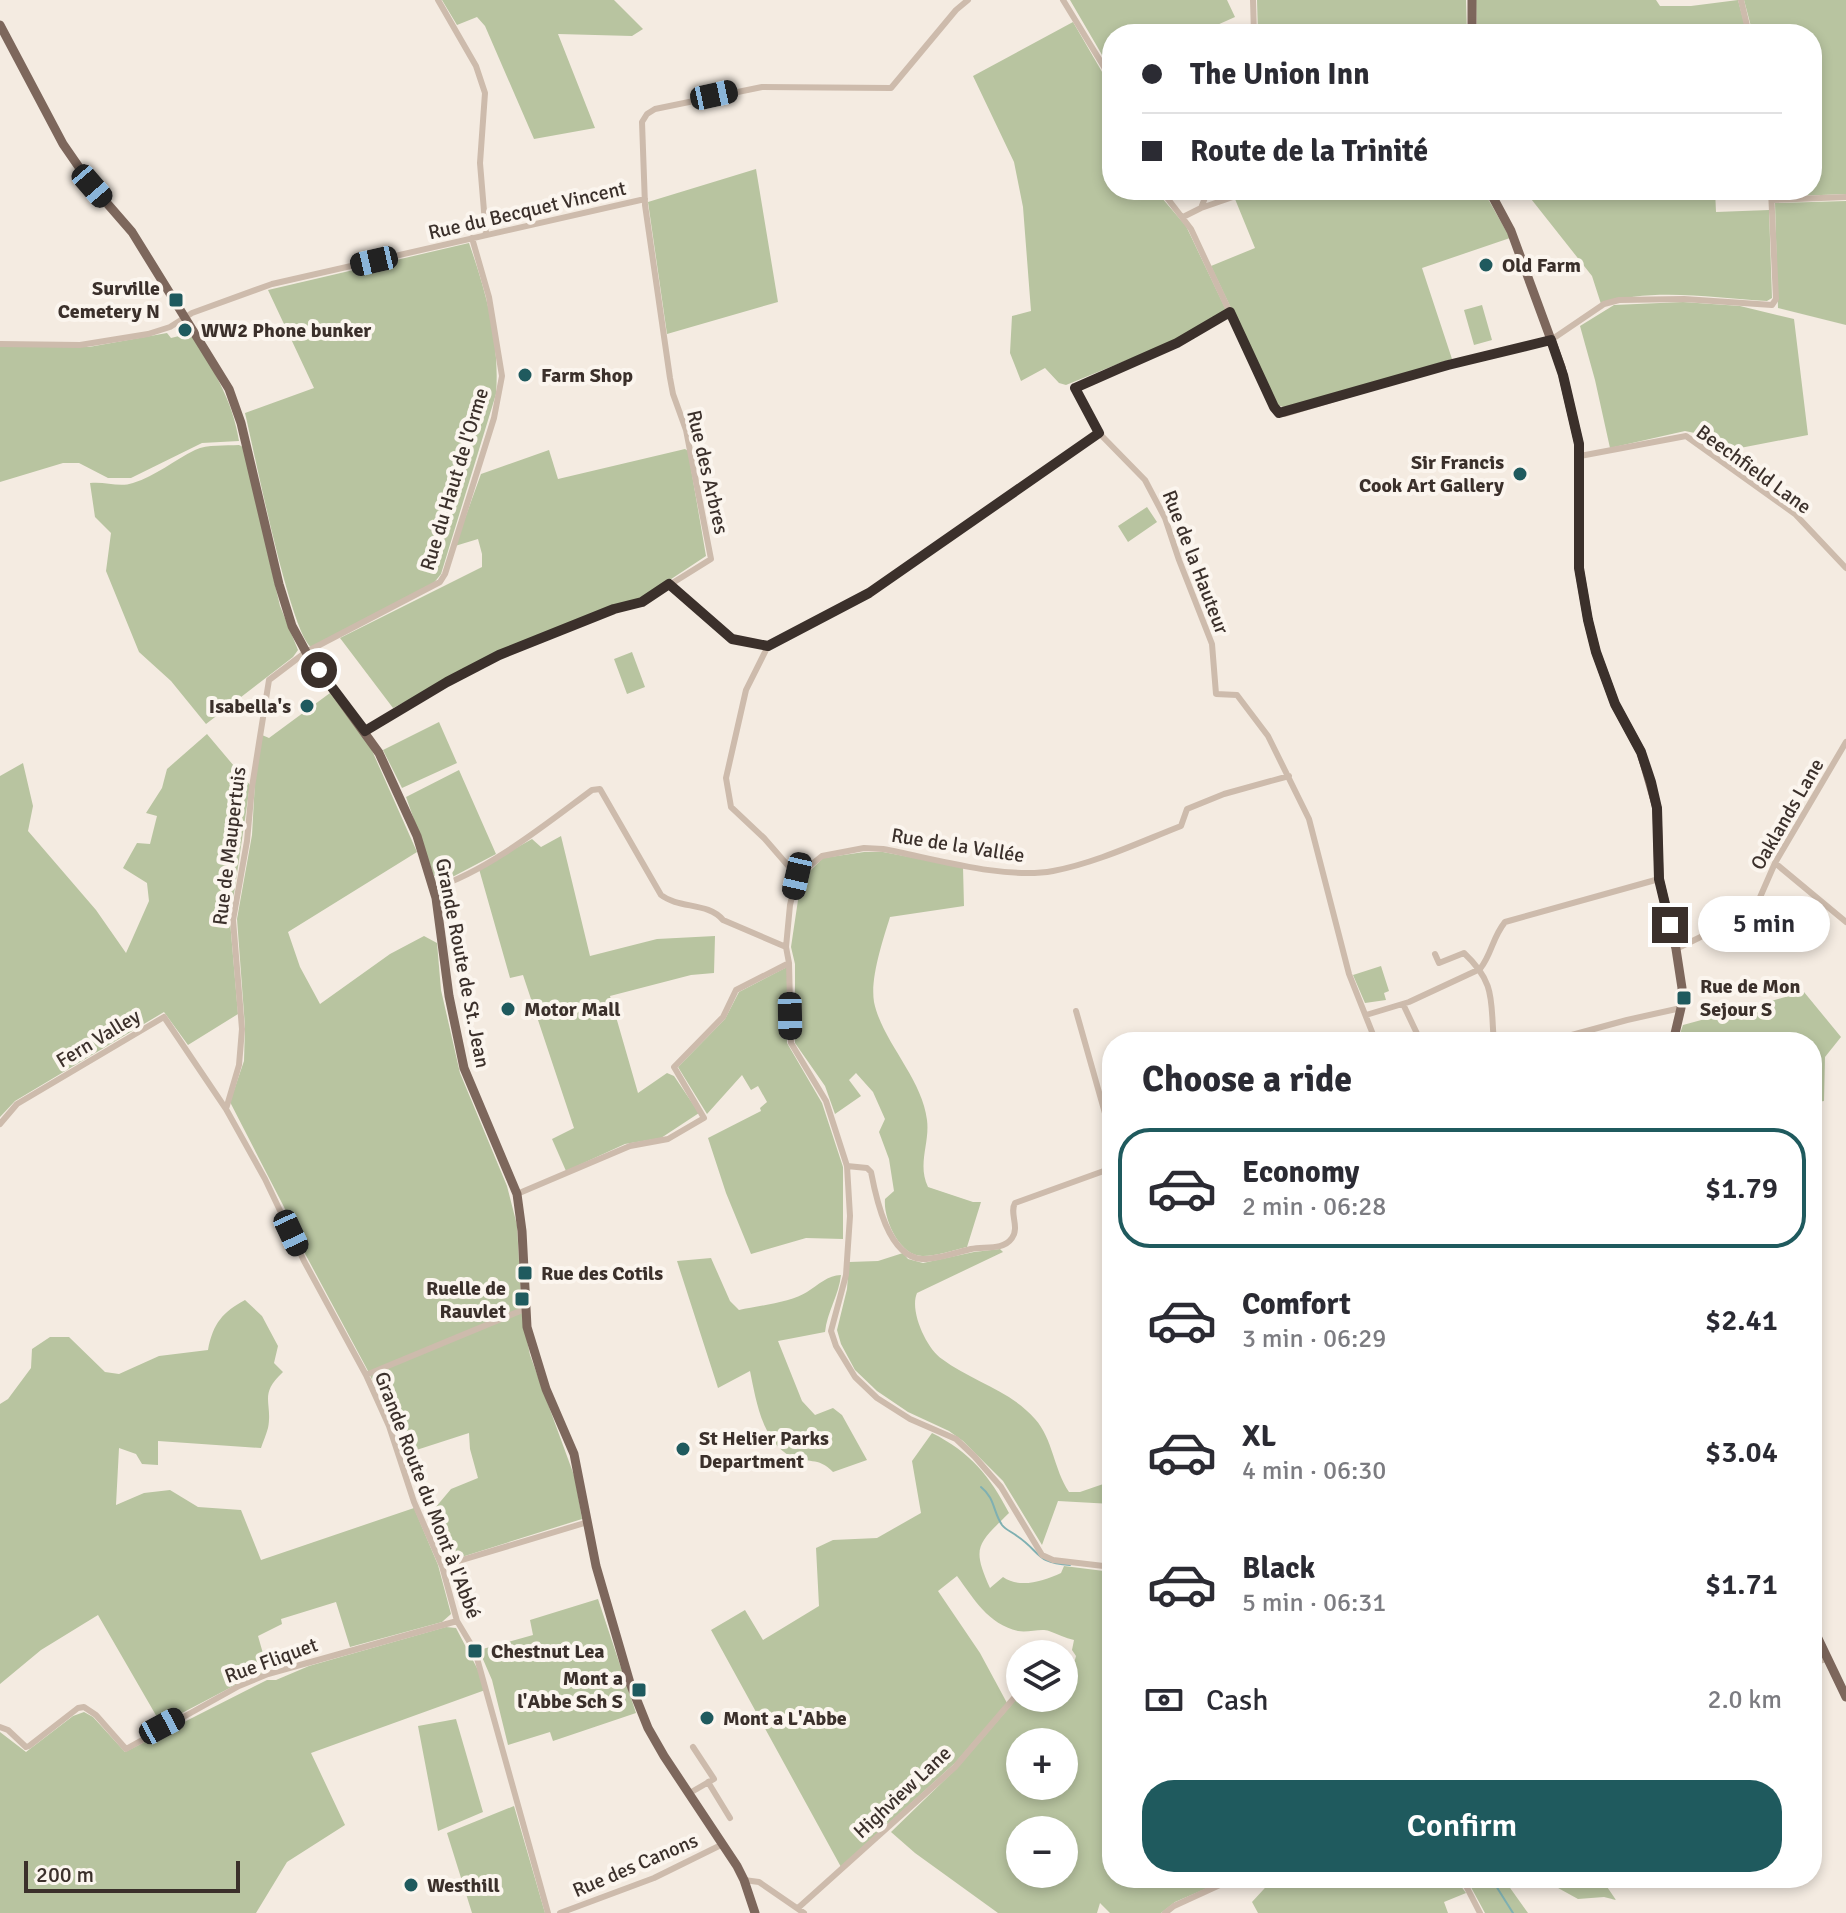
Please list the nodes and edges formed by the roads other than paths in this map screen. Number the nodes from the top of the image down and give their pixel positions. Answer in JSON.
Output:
{"nodes":[{"id":1,"x":438,"y":0,"type":"edge"},
{"id":2,"x":968,"y":0,"type":"edge"},
{"id":3,"x":1063,"y":0,"type":"edge"},
{"id":4,"x":1253,"y":0,"type":"edge"},
{"id":5,"x":1472,"y":0,"type":"edge"},
{"id":6,"x":1741,"y":0,"type":"edge"},
{"id":7,"x":1254,"y":24,"type":"edge"},
{"id":8,"x":1472,"y":24,"type":"edge"},
{"id":9,"x":1747,"y":24,"type":"edge"},
{"id":10,"x":0,"y":25,"type":"edge"},
{"id":11,"x":1102,"y":64,"type":"edge"},
{"id":12,"x":1846,"y":197,"type":"edge"},
{"id":13,"x":1822,"y":198,"type":"edge"},
{"id":14,"x":645,"y":199,"type":"junction"},
{"id":15,"x":1169,"y":200,"type":"edge"},
{"id":16,"x":1204,"y":200,"type":"edge"},
{"id":17,"x":1224,"y":200,"type":"edge"},
{"id":18,"x":1494,"y":200,"type":"edge"},
{"id":19,"x":1772,"y":200,"type":"edge"},
{"id":20,"x":1201,"y":208,"type":"junction"},
{"id":21,"x":1183,"y":217,"type":"junction"},
{"id":22,"x":486,"y":235,"type":"junction"},
{"id":23,"x":472,"y":238,"type":"junction"},
{"id":24,"x":1230,"y":312,"type":"junction"},
{"id":25,"x":187,"y":317,"type":"junction"},
{"id":26,"x":1551,"y":340,"type":"junction"},
{"id":27,"x":0,"y":344,"type":"edge"},
{"id":28,"x":1099,"y":433,"type":"junction"},
{"id":29,"x":1580,"y":456,"type":"junction"},
{"id":30,"x":1846,"y":568,"type":"edge"},
{"id":31,"x":669,"y":584,"type":"junction"},
{"id":32,"x":768,"y":646,"type":"junction"},
{"id":33,"x":306,"y":652,"type":"junction"},
{"id":34,"x":365,"y":731,"type":"junction"},
{"id":35,"x":1846,"y":742,"type":"edge"},
{"id":36,"x":1289,"y":776,"type":"junction"},
{"id":37,"x":1775,"y":863,"type":"junction"},
{"id":38,"x":797,"y":876,"type":"junction"},
{"id":39,"x":1659,"y":879,"type":"junction"},
{"id":40,"x":434,"y":888,"type":"junction"},
{"id":41,"x":1846,"y":922,"type":"edge"},
{"id":42,"x":786,"y":947,"type":"junction"},
{"id":43,"x":1676,"y":949,"type":"junction"},
{"id":44,"x":1435,"y":954,"type":"dead end"},
{"id":45,"x":789,"y":963,"type":"junction"},
{"id":46,"x":1480,"y":969,"type":"junction"},
{"id":47,"x":1403,"y":1004,"type":"junction"},
{"id":48,"x":1681,"y":1008,"type":"junction"},
{"id":49,"x":1076,"y":1011,"type":"dead end"},
{"id":50,"x":1366,"y":1015,"type":"junction"},
{"id":51,"x":1372,"y":1032,"type":"edge"},
{"id":52,"x":1416,"y":1032,"type":"edge"},
{"id":53,"x":1493,"y":1032,"type":"edge"},
{"id":54,"x":1583,"y":1032,"type":"edge"},
{"id":55,"x":1675,"y":1032,"type":"edge"},
{"id":56,"x":1102,"y":1103,"type":"edge"},
{"id":57,"x":226,"y":1109,"type":"junction"},
{"id":58,"x":0,"y":1124,"type":"edge"},
{"id":59,"x":847,"y":1166,"type":"junction"},
{"id":60,"x":1102,"y":1172,"type":"edge"},
{"id":61,"x":517,"y":1194,"type":"junction"},
{"id":62,"x":525,"y":1309,"type":"junction"},
{"id":63,"x":366,"y":1375,"type":"junction"},
{"id":64,"x":589,"y":1522,"type":"junction"},
{"id":65,"x":442,"y":1566,"type":"junction"},
{"id":66,"x":1102,"y":1566,"type":"edge"},
{"id":67,"x":457,"y":1621,"type":"junction"},
{"id":68,"x":1822,"y":1650,"type":"edge"},
{"id":69,"x":1826,"y":1659,"type":"junction"},
{"id":70,"x":1822,"y":1660,"type":"edge"},
{"id":71,"x":1846,"y":1697,"type":"edge"},
{"id":72,"x":1006,"y":1707,"type":"edge"},
{"id":73,"x":0,"y":1727,"type":"edge"},
{"id":74,"x":693,"y":1747,"type":"dead end"},
{"id":75,"x":708,"y":1782,"type":"junction"},
{"id":76,"x":688,"y":1794,"type":"junction"},
{"id":77,"x":730,"y":1818,"type":"dead end"},
{"id":78,"x":723,"y":1844,"type":"junction"},
{"id":79,"x":744,"y":1880,"type":"junction"},
{"id":80,"x":1213,"y":1888,"type":"edge"},
{"id":81,"x":1467,"y":1888,"type":"edge"},
{"id":82,"x":801,"y":1910,"type":"edge"},
{"id":83,"x":548,"y":1913,"type":"edge"},
{"id":84,"x":560,"y":1913,"type":"edge"},
{"id":85,"x":755,"y":1913,"type":"edge"},
{"id":86,"x":1165,"y":1913,"type":"edge"},
{"id":87,"x":1480,"y":1913,"type":"edge"}],
"edges":[{"from":1,"to":22,"type":"street"},
{"from":2,"to":14,"type":"street"},
{"from":3,"to":11,"type":"street"},
{"from":4,"to":7,"type":"street"},
{"from":5,"to":8,"type":"main road"},
{"from":6,"to":9,"type":"street"},
{"from":10,"to":25,"type":"main road","name":"Grande Route de St. Jean"},
{"from":12,"to":13,"type":"street"},
{"from":14,"to":22,"type":"street","name":"Rue du Becquet Vincent"},
{"from":14,"to":31,"type":"street","name":"Rue des Arbres"},
{"from":15,"to":21,"type":"street"},
{"from":16,"to":20,"type":"street"},
{"from":17,"to":20,"type":"street"},
{"from":18,"to":26,"type":"main road"},
{"from":19,"to":26,"type":"street"},
{"from":20,"to":21,"type":"street"},
{"from":21,"to":24,"type":"street"},
{"from":22,"to":23,"type":"street","name":"Rue du Becquet Vincent"},
{"from":23,"to":25,"type":"street","name":"Rue du Becquet Vincent"},
{"from":23,"to":33,"type":"street","name":"Rue du Haut de l'Orme"},
{"from":24,"to":26,"type":"street"},
{"from":24,"to":28,"type":"street","name":"Rue de la Hauteur"},
{"from":25,"to":27,"type":"street","name":"Rue du Becquet Vincent"},
{"from":25,"to":33,"type":"main road","name":"Grande Route de St. Jean"},
{"from":26,"to":29,"type":"main road"},
{"from":28,"to":32,"type":"street"},
{"from":28,"to":36,"type":"street","name":"Rue de la Hauteur"},
{"from":29,"to":30,"type":"street","name":"Beechfield Lane"},
{"from":29,"to":39,"type":"main road"},
{"from":31,"to":32,"type":"street"},
{"from":31,"to":34,"type":"street","name":"Rue des Arbres"},
{"from":32,"to":38,"type":"street"},
{"from":33,"to":34,"type":"main road","name":"Grande Route de St. Jean"},
{"from":33,"to":57,"type":"street","name":"Rue de Maupertuis"},
{"from":34,"to":40,"type":"main road","name":"Grande Route de St. Jean"},
{"from":35,"to":37,"type":"street","name":"Oaklands Lane"},
{"from":36,"to":38,"type":"street","name":"Rue de la Vallée"},
{"from":36,"to":50,"type":"street","name":"Rue de la Hauteur"},
{"from":37,"to":41,"type":"street"},
{"from":37,"to":43,"type":"street","name":"Oaklands Lane"},
{"from":38,"to":42,"type":"street"},
{"from":39,"to":43,"type":"main road"},
{"from":39,"to":46,"type":"street"},
{"from":40,"to":42,"type":"street"},
{"from":40,"to":61,"type":"main road","name":"Grande Route de St. Jean"},
{"from":42,"to":45,"type":"street"},
{"from":43,"to":48,"type":"main road"},
{"from":44,"to":46,"type":"street"},
{"from":45,"to":59,"type":"street"},
{"from":45,"to":61,"type":"street"},
{"from":46,"to":47,"type":"street"},
{"from":46,"to":53,"type":"street"},
{"from":47,"to":50,"type":"street"},
{"from":47,"to":52,"type":"street"},
{"from":48,"to":54,"type":"street"},
{"from":48,"to":55,"type":"main road"},
{"from":49,"to":56,"type":"street"},
{"from":50,"to":51,"type":"street","name":"Rue de la Hauteur"},
{"from":57,"to":58,"type":"street","name":"Fern Valley"},
{"from":57,"to":63,"type":"street","name":"Grande Route du Mont à l'Abbé"},
{"from":59,"to":60,"type":"street"},
{"from":59,"to":66,"type":"street"},
{"from":61,"to":62,"type":"main road","name":"Grande Route de St. Jean"},
{"from":62,"to":63,"type":"street"},
{"from":62,"to":64,"type":"main road","name":"Grande Route de St. Jean"},
{"from":63,"to":65,"type":"street","name":"Grande Route du Mont à l'Abbé"},
{"from":64,"to":65,"type":"street"},
{"from":64,"to":76,"type":"main road","name":"Grande Route de St. Jean"},
{"from":65,"to":67,"type":"street","name":"Grande Route du Mont à l'Abbé"},
{"from":67,"to":73,"type":"street","name":"Rue Fliquet"},
{"from":67,"to":83,"type":"street","name":"Grande Route du Mont à l'Abbé"},
{"from":68,"to":69,"type":"main road"},
{"from":69,"to":70,"type":"street"},
{"from":69,"to":71,"type":"main road"},
{"from":72,"to":82,"type":"street","name":"Highview Lane"},
{"from":74,"to":75,"type":"street"},
{"from":75,"to":76,"type":"street"},
{"from":75,"to":77,"type":"street"},
{"from":76,"to":78,"type":"main road","name":"Grande Route de St. Jean"},
{"from":78,"to":79,"type":"main road","name":"Grande Route de St. Jean"},
{"from":78,"to":84,"type":"street","name":"Rue des Canons"},
{"from":79,"to":82,"type":"street"},
{"from":79,"to":85,"type":"main road","name":"Grande Route de St. Jean"},
{"from":80,"to":86,"type":"street"},
{"from":81,"to":87,"type":"street"}]}
